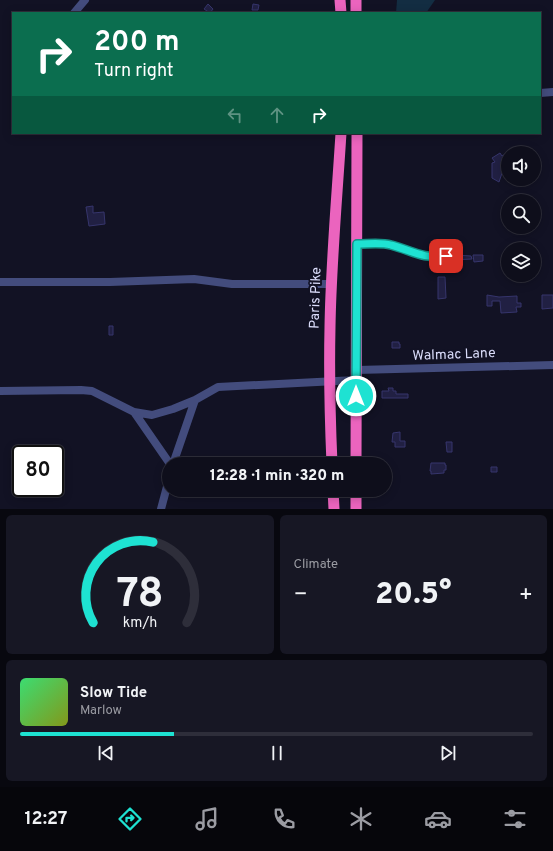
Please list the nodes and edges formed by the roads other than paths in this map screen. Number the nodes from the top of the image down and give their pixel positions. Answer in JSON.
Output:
{"nodes":[{"id":1,"x":85,"y":0,"type":"edge"},
{"id":2,"x":340,"y":0,"type":"edge"},
{"id":3,"x":356,"y":0,"type":"edge"},
{"id":4,"x":75,"y":12,"type":"edge"},
{"id":5,"x":341,"y":12,"type":"edge"},
{"id":6,"x":356,"y":12,"type":"edge"},
{"id":7,"x":553,"y":92,"type":"edge"},
{"id":8,"x":541,"y":93,"type":"edge"},
{"id":9,"x":341,"y":134,"type":"edge"},
{"id":10,"x":357,"y":134,"type":"edge"},
{"id":11,"x":357,"y":244,"type":"junction"},
{"id":12,"x":446,"y":256,"type":"dead end"},
{"id":13,"x":0,"y":282,"type":"edge"},
{"id":14,"x":331,"y":284,"type":"junction"},
{"id":15,"x":553,"y":365,"type":"edge"},
{"id":16,"x":356,"y":375,"type":"junction"},
{"id":17,"x":330,"y":382,"type":"junction"},
{"id":18,"x":0,"y":391,"type":"edge"},
{"id":19,"x":195,"y":400,"type":"junction"},
{"id":20,"x":134,"y":412,"type":"junction"},
{"id":21,"x":167,"y":457,"type":"edge"},
{"id":22,"x":175,"y":457,"type":"edge"},
{"id":23,"x":332,"y":457,"type":"edge"},
{"id":24,"x":356,"y":457,"type":"edge"},
{"id":25,"x":164,"y":497,"type":"edge"},
{"id":26,"x":333,"y":497,"type":"edge"},
{"id":27,"x":356,"y":497,"type":"edge"},
{"id":28,"x":161,"y":509,"type":"edge"},
{"id":29,"x":334,"y":509,"type":"edge"},
{"id":30,"x":356,"y":509,"type":"edge"}],
"edges":[{"from":1,"to":4,"type":"street"},
{"from":2,"to":5,"type":"highway"},
{"from":3,"to":6,"type":"highway"},
{"from":7,"to":8,"type":"street"},
{"from":9,"to":14,"type":"highway","name":"Paris Pike"},
{"from":10,"to":11,"type":"highway"},
{"from":11,"to":12,"type":"street"},
{"from":11,"to":16,"type":"highway"},
{"from":13,"to":14,"type":"street"},
{"from":14,"to":17,"type":"highway","name":"Paris Pike"},
{"from":15,"to":16,"type":"street","name":"Walmac Lane"},
{"from":16,"to":17,"type":"street","name":"Walmac Lane"},
{"from":16,"to":24,"type":"highway"},
{"from":17,"to":19,"type":"street","name":"Walmac Lane"},
{"from":17,"to":23,"type":"highway","name":"Paris Pike"},
{"from":18,"to":20,"type":"street"},
{"from":19,"to":20,"type":"street","name":"Walmac Lane"},
{"from":19,"to":22,"type":"street"},
{"from":20,"to":21,"type":"street"},
{"from":25,"to":28,"type":"street"},
{"from":26,"to":29,"type":"highway"},
{"from":27,"to":30,"type":"highway"}]}
